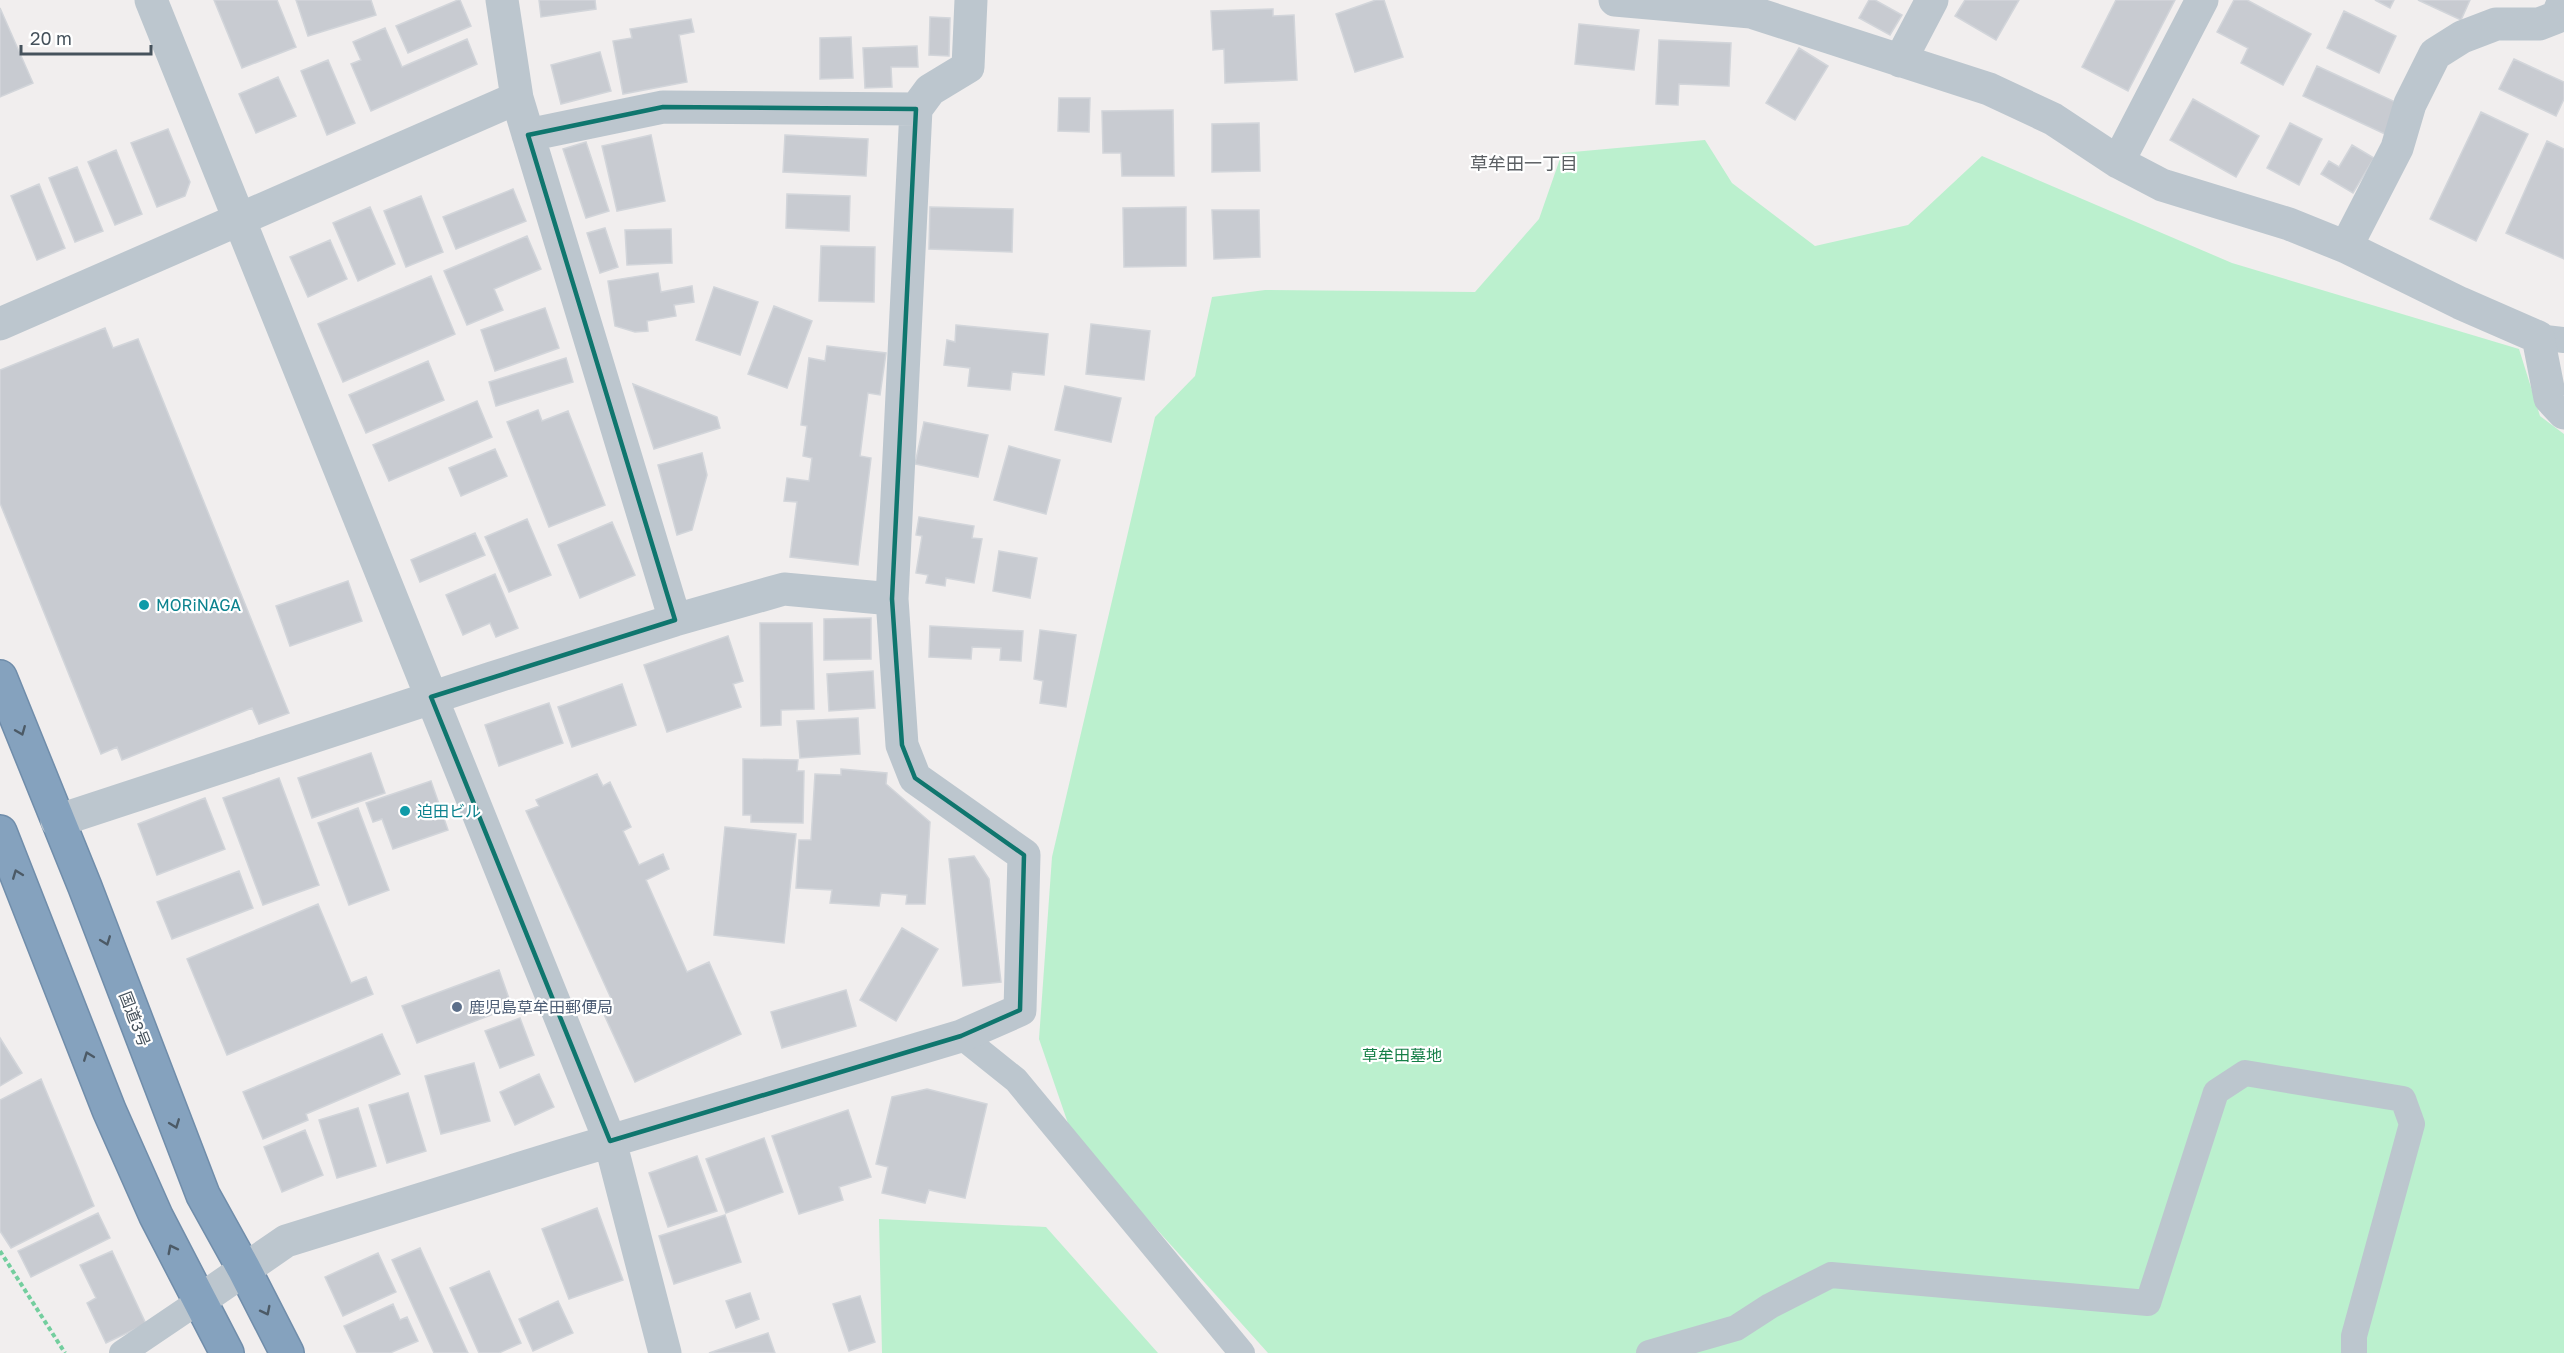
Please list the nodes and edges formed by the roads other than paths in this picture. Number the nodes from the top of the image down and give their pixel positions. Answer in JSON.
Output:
{"nodes":[{"id":1,"x":151,"y":0,"type":"edge"},
{"id":2,"x":501,"y":0,"type":"edge"},
{"id":3,"x":971,"y":0,"type":"edge"},
{"id":4,"x":1615,"y":0,"type":"edge"},
{"id":5,"x":1932,"y":0,"type":"edge"},
{"id":6,"x":2202,"y":0,"type":"edge"},
{"id":7,"x":1678,"y":3,"type":"edge"},
{"id":8,"x":2562,"y":12,"type":"edge"},
{"id":9,"x":1900,"y":61,"type":"junction"},
{"id":10,"x":517,"y":98,"type":"junction"},
{"id":11,"x":916,"y":109,"type":"junction"},
{"id":12,"x":528,"y":135,"type":"junction"},
{"id":13,"x":2118,"y":162,"type":"junction"},
{"id":14,"x":239,"y":220,"type":"junction"},
{"id":15,"x":2346,"y":247,"type":"junction"},
{"id":16,"x":0,"y":324,"type":"edge"},
{"id":17,"x":2551,"y":338,"type":"edge"},
{"id":18,"x":2564,"y":413,"type":"edge"},
{"id":19,"x":892,"y":599,"type":"junction"},
{"id":20,"x":675,"y":620,"type":"junction"},
{"id":21,"x":0,"y":677,"type":"edge"},
{"id":22,"x":431,"y":697,"type":"junction"},
{"id":23,"x":57,"y":821,"type":"junction"},
{"id":24,"x":0,"y":832,"type":"edge"},
{"id":25,"x":962,"y":1036,"type":"junction"},
{"id":26,"x":610,"y":1141,"type":"junction"},
{"id":27,"x":244,"y":1269,"type":"junction"},
{"id":28,"x":199,"y":1301,"type":"junction"},
{"id":29,"x":122,"y":1353,"type":"edge"},
{"id":30,"x":226,"y":1353,"type":"edge"},
{"id":31,"x":287,"y":1353,"type":"edge"},
{"id":32,"x":665,"y":1353,"type":"edge"},
{"id":33,"x":1242,"y":1353,"type":"edge"},
{"id":34,"x":1649,"y":1353,"type":"edge"},
{"id":35,"x":2354,"y":1353,"type":"edge"}],
"edges":[{"from":1,"to":14,"type":"street"},
{"from":2,"to":10,"type":"street"},
{"from":3,"to":11,"type":"street"},
{"from":4,"to":7,"type":"street"},
{"from":5,"to":9,"type":"street"},
{"from":6,"to":13,"type":"street"},
{"from":7,"to":9,"type":"street"},
{"from":8,"to":15,"type":"street"},
{"from":9,"to":13,"type":"street"},
{"from":10,"to":12,"type":"street"},
{"from":10,"to":14,"type":"street"},
{"from":11,"to":12,"type":"street"},
{"from":11,"to":19,"type":"street"},
{"from":12,"to":20,"type":"street"},
{"from":13,"to":15,"type":"street"},
{"from":14,"to":16,"type":"street"},
{"from":14,"to":22,"type":"street"},
{"from":15,"to":17,"type":"street"},
{"from":17,"to":18,"type":"street"},
{"from":19,"to":20,"type":"street"},
{"from":19,"to":25,"type":"street"},
{"from":20,"to":22,"type":"street"},
{"from":21,"to":23,"type":"highway","name":"国道3号","one_way":true},
{"from":22,"to":23,"type":"street"},
{"from":22,"to":26,"type":"street"},
{"from":23,"to":27,"type":"highway","name":"国道3号","one_way":true},
{"from":28,"to":24,"type":"highway","one_way":true},
{"from":25,"to":26,"type":"street"},
{"from":25,"to":33,"type":"lane"},
{"from":26,"to":27,"type":"street"},
{"from":26,"to":32,"type":"street"},
{"from":27,"to":28,"type":"street"},
{"from":27,"to":31,"type":"highway","name":"国道3号","one_way":true},
{"from":28,"to":29,"type":"lane"},
{"from":28,"to":30,"type":"highway"},
{"from":34,"to":35,"type":"lane"}]}
